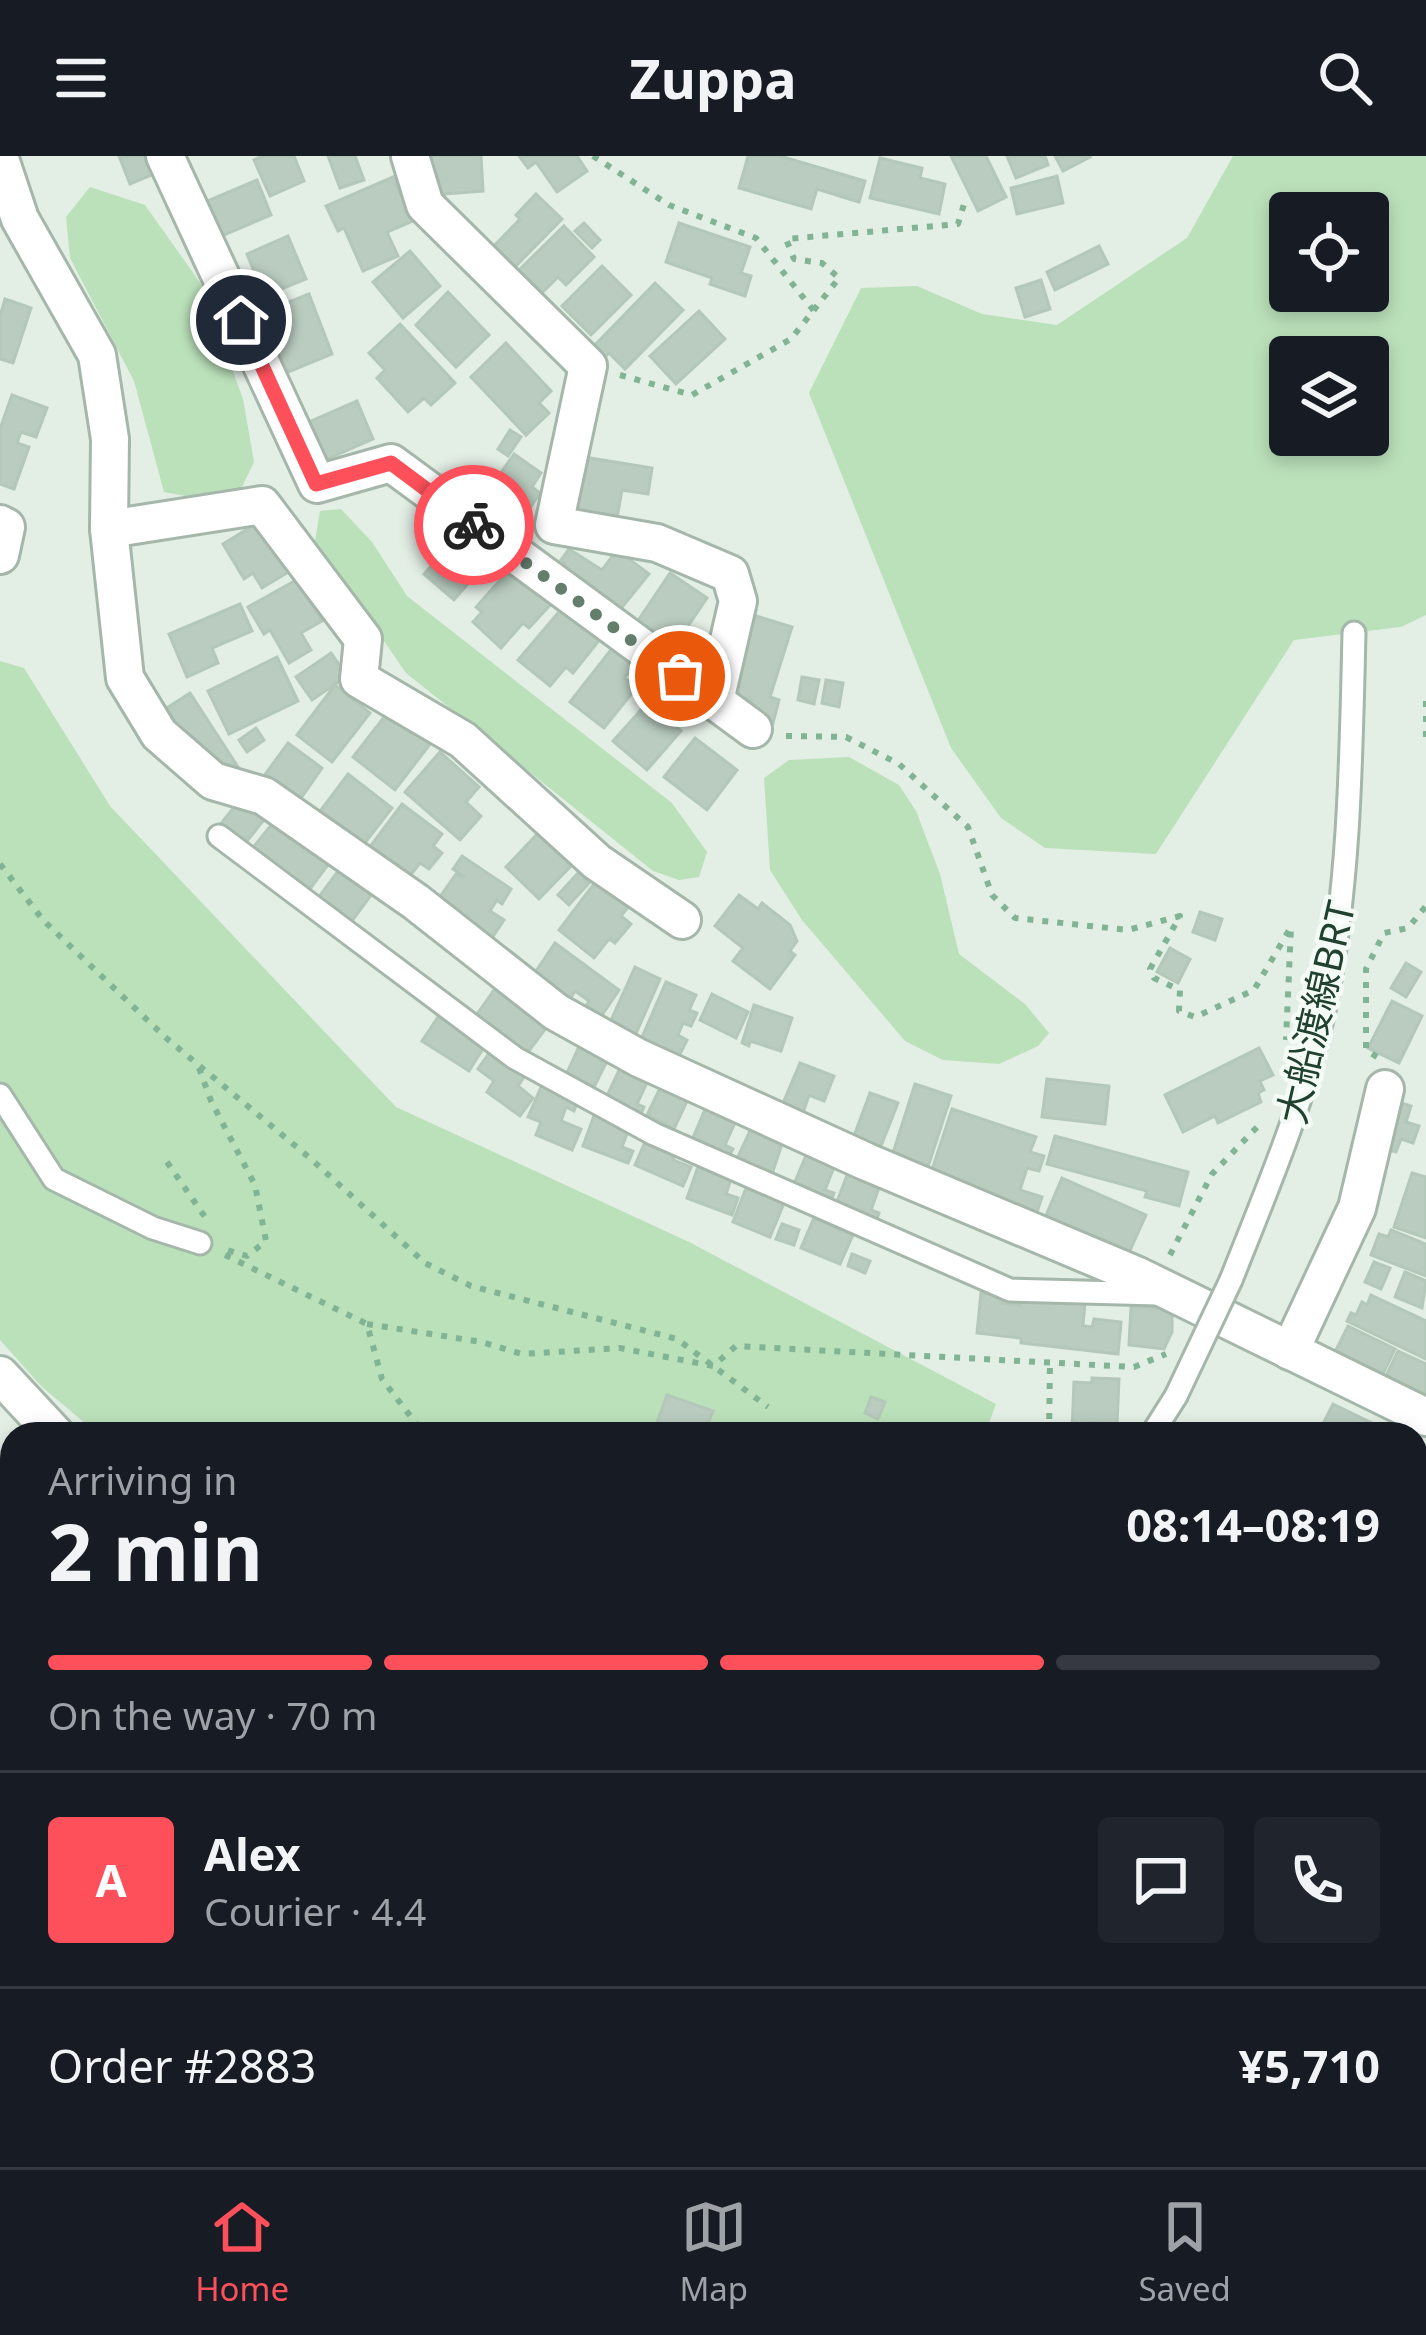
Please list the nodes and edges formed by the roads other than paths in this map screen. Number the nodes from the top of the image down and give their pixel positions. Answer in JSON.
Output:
{"nodes":[{"id":1,"x":165,"y":156,"type":"edge"},
{"id":2,"x":410,"y":156,"type":"edge"},
{"id":3,"x":0,"y":159,"type":"edge"},
{"id":4,"x":0,"y":524,"type":"edge"},
{"id":5,"x":554,"y":525,"type":"junction"},
{"id":6,"x":110,"y":529,"type":"junction"},
{"id":7,"x":0,"y":555,"type":"edge"},
{"id":8,"x":541,"y":575,"type":"junction"},
{"id":9,"x":1354,"y":633,"type":"dead end"},
{"id":10,"x":715,"y":701,"type":"junction"},
{"id":11,"x":753,"y":729,"type":"road end"},
{"id":12,"x":219,"y":836,"type":"dead end"},
{"id":13,"x":682,"y":920,"type":"dead end"},
{"id":14,"x":1385,"y":1089,"type":"road end"},
{"id":15,"x":0,"y":1095,"type":"edge"},
{"id":16,"x":200,"y":1243,"type":"road end"},
{"id":17,"x":1166,"y":1290,"type":"junction"},
{"id":18,"x":1290,"y":1351,"type":"junction"},
{"id":19,"x":0,"y":1375,"type":"edge"},
{"id":20,"x":1426,"y":1417,"type":"edge"},
{"id":21,"x":44,"y":1422,"type":"edge"},
{"id":22,"x":1159,"y":1422,"type":"edge"}],
"edges":[{"from":1,"to":8,"type":"street"},
{"from":2,"to":5,"type":"street"},
{"from":3,"to":6,"type":"street"},
{"from":4,"to":7,"type":"street"},
{"from":5,"to":8,"type":"street"},
{"from":5,"to":10,"type":"street"},
{"from":6,"to":13,"type":"street"},
{"from":6,"to":17,"type":"street"},
{"from":8,"to":10,"type":"street"},
{"from":9,"to":22,"type":"lane","name":"大船渡線BRT","bridge":true},
{"from":10,"to":11,"type":"street"},
{"from":12,"to":17,"type":"lane"},
{"from":14,"to":18,"type":"street"},
{"from":15,"to":16,"type":"lane"},
{"from":17,"to":18,"type":"street"},
{"from":18,"to":20,"type":"street"},
{"from":19,"to":21,"type":"street"}]}
